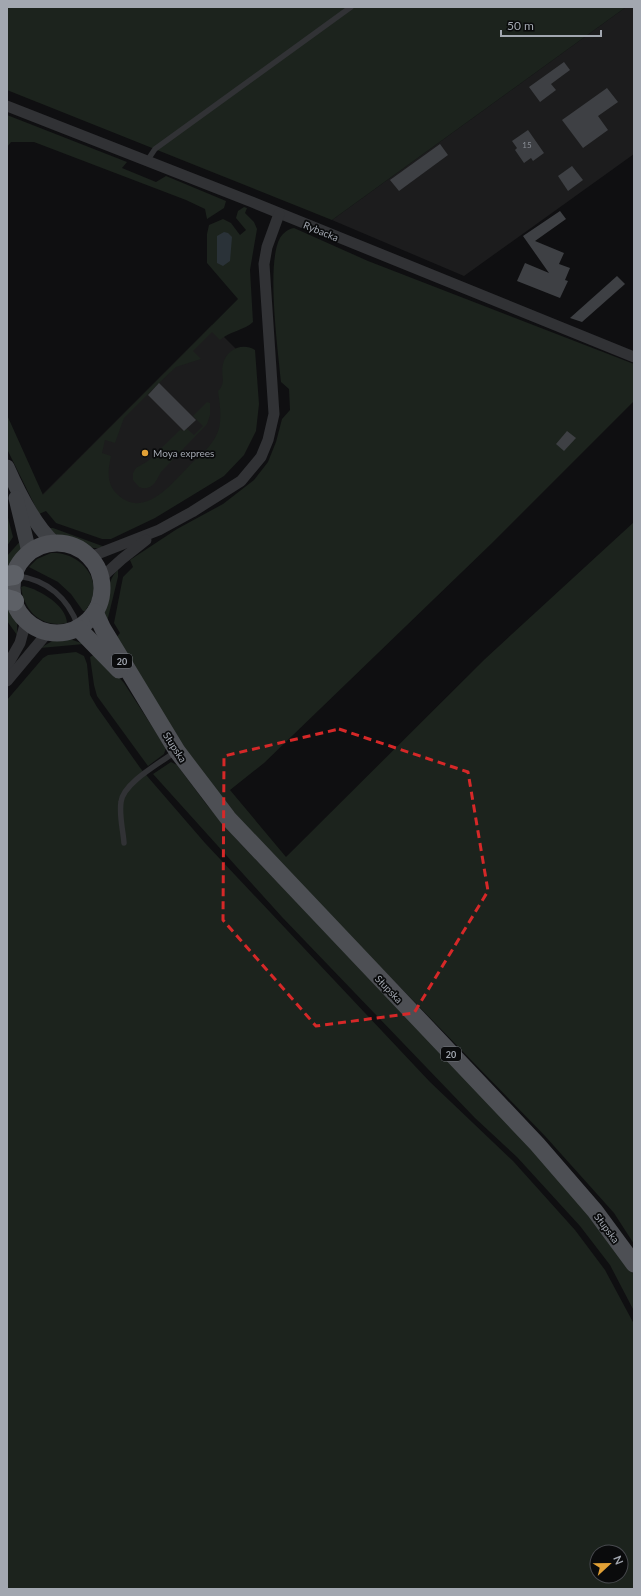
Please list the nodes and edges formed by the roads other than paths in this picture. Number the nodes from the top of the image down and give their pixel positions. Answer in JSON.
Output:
{"nodes":[{"id":1,"x":350,"y":7,"type":"edge"},
{"id":2,"x":7,"y":106,"type":"edge"},
{"id":3,"x":147,"y":161,"type":"junction"},
{"id":4,"x":279,"y":214,"type":"junction"},
{"id":5,"x":634,"y":357,"type":"edge"},
{"id":6,"x":8,"y":470,"type":"edge"},
{"id":7,"x":159,"y":530,"type":"junction"},
{"id":8,"x":54,"y":543,"type":"junction"},
{"id":9,"x":29,"y":552,"type":"junction"},
{"id":10,"x":90,"y":557,"type":"junction"},
{"id":11,"x":10,"y":576,"type":"edge"},
{"id":12,"x":101,"y":578,"type":"junction"},
{"id":13,"x":10,"y":600,"type":"edge"},
{"id":14,"x":95,"y":612,"type":"junction"},
{"id":15,"x":26,"y":621,"type":"junction"},
{"id":16,"x":78,"y":628,"type":"junction"},
{"id":17,"x":48,"y":632,"type":"junction"},
{"id":18,"x":7,"y":666,"type":"edge"},
{"id":19,"x":7,"y":681,"type":"edge"},
{"id":20,"x":150,"y":709,"type":"junction"},
{"id":21,"x":177,"y":751,"type":"junction"},
{"id":22,"x":124,"y":843,"type":"dead end"},
{"id":23,"x":634,"y":1264,"type":"edge"}],
"edges":[{"from":1,"to":3,"type":"lane"},
{"from":2,"to":3,"type":"street","name":"Rybacka"},
{"from":3,"to":4,"type":"street","name":"Rybacka"},
{"from":4,"to":5,"type":"street","name":"Rybacka"},
{"from":4,"to":7,"type":"street"},
{"from":6,"to":8,"type":"main road"},
{"from":6,"to":9,"type":"main road"},
{"from":7,"to":10,"type":"street"},
{"from":7,"to":12,"type":"street"},
{"from":8,"to":9,"type":"main road"},
{"from":8,"to":10,"type":"main road"},
{"from":9,"to":11,"type":"main road"},
{"from":10,"to":12,"type":"main road"},
{"from":11,"to":13,"type":"main road"},
{"from":11,"to":16,"type":"lane"},
{"from":12,"to":14,"type":"main road"},
{"from":13,"to":15,"type":"main road"},
{"from":14,"to":16,"type":"main road"},
{"from":14,"to":20,"type":"main road","name":"Słupska","number":"20"},
{"from":15,"to":17,"type":"main road"},
{"from":15,"to":18,"type":"street"},
{"from":16,"to":17,"type":"main road"},
{"from":16,"to":20,"type":"main road","name":"Słupska","number":"20"},
{"from":17,"to":19,"type":"street"},
{"from":20,"to":21,"type":"main road","name":"Słupska","number":"20"},
{"from":21,"to":22,"type":"lane"},
{"from":21,"to":23,"type":"main road","name":"Słupska","number":"20"}]}
